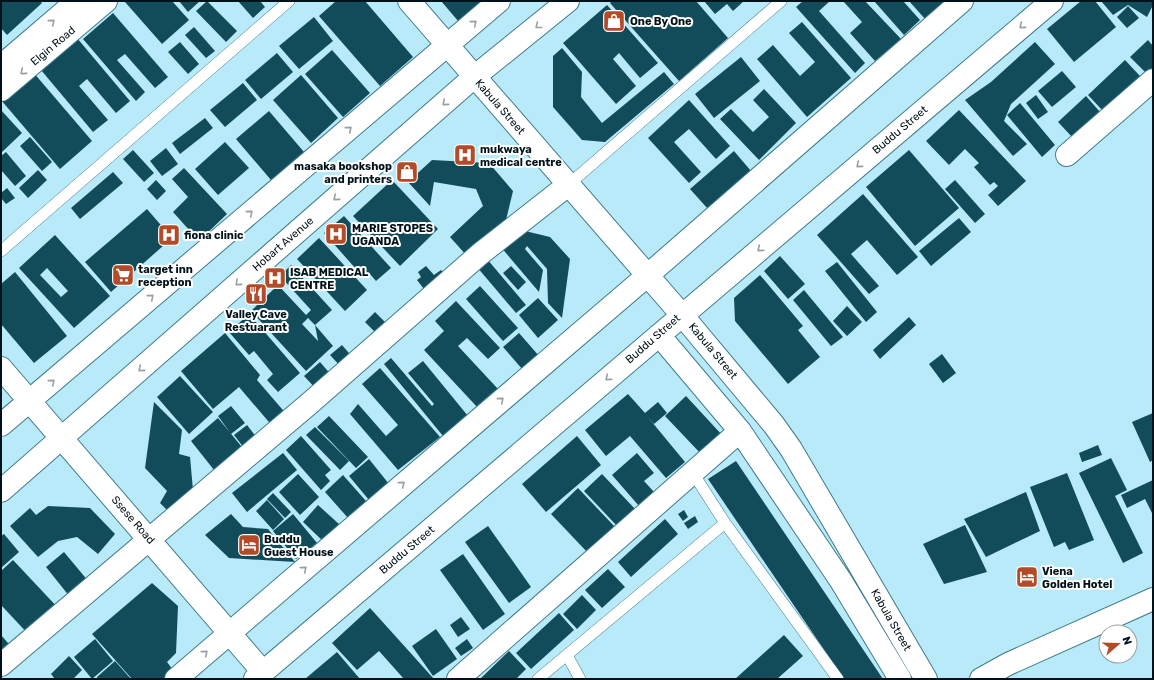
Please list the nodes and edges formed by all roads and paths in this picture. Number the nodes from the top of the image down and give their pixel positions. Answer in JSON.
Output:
{"nodes":[{"id":1,"x":77,"y":1,"type":"edge"},
{"id":2,"x":106,"y":1,"type":"edge"},
{"id":3,"x":289,"y":1,"type":"edge"},
{"id":4,"x":408,"y":1,"type":"edge"},
{"id":5,"x":499,"y":1,"type":"edge"},
{"id":6,"x":568,"y":1,"type":"edge"},
{"id":7,"x":781,"y":1,"type":"edge"},
{"id":8,"x":962,"y":1,"type":"edge"},
{"id":9,"x":1052,"y":1,"type":"edge"},
{"id":10,"x":448,"y":45,"type":"junction"},
{"id":11,"x":1,"y":66,"type":"edge"},
{"id":12,"x":474,"y":77,"type":"junction"},
{"id":13,"x":1153,"y":80,"type":"edge"},
{"id":14,"x":1,"y":90,"type":"edge"},
{"id":15,"x":1066,"y":155,"type":"dead end"},
{"id":16,"x":568,"y":185,"type":"junction"},
{"id":17,"x":1,"y":251,"type":"edge"},
{"id":18,"x":648,"y":275,"type":"junction"},
{"id":19,"x":682,"y":314,"type":"junction"},
{"id":20,"x":659,"y":335,"type":"junction"},
{"id":21,"x":1,"y":368,"type":"edge"},
{"id":22,"x":30,"y":400,"type":"junction"},
{"id":23,"x":1,"y":425,"type":"edge"},
{"id":24,"x":740,"y":431,"type":"junction"},
{"id":25,"x":62,"y":437,"type":"junction"},
{"id":26,"x":693,"y":473,"type":"junction"},
{"id":27,"x":1,"y":491,"type":"edge"},
{"id":28,"x":725,"y":523,"type":"junction"},
{"id":29,"x":150,"y":539,"type":"junction"},
{"id":30,"x":1153,"y":599,"type":"edge"},
{"id":31,"x":229,"y":632,"type":"junction"},
{"id":32,"x":567,"y":655,"type":"junction"},
{"id":33,"x":1,"y":665,"type":"edge"},
{"id":34,"x":1011,"y":672,"type":"edge"},
{"id":35,"x":259,"y":676,"type":"edge"},
{"id":36,"x":176,"y":679,"type":"edge"},
{"id":37,"x":458,"y":679,"type":"edge"},
{"id":38,"x":538,"y":679,"type":"edge"},
{"id":39,"x":580,"y":679,"type":"edge"},
{"id":40,"x":838,"y":679,"type":"edge"},
{"id":41,"x":900,"y":679,"type":"edge"},
{"id":42,"x":926,"y":679,"type":"edge"},
{"id":43,"x":981,"y":679,"type":"edge"}],
"edges":[{"from":11,"to":1,"type":"street","name":"Elgin Road","one_way":true},
{"from":2,"to":14,"type":"street","name":"Elgin Road","one_way":true},
{"from":3,"to":17,"type":"lane"},
{"from":4,"to":10,"type":"street","name":"Kabula Street"},
{"from":10,"to":5,"type":"street","one_way":true},
{"from":6,"to":12,"type":"street","name":"Hobart Avenue","one_way":true},
{"from":7,"to":16,"type":"lane"},
{"from":8,"to":18,"type":"street"},
{"from":9,"to":19,"type":"street","name":"Buddu Street","one_way":true},
{"from":10,"to":12,"type":"street","name":"Kabula Street"},
{"from":22,"to":10,"type":"street","one_way":true},
{"from":12,"to":16,"type":"street","name":"Kabula Street"},
{"from":12,"to":25,"type":"street","name":"Hobart Avenue","one_way":true},
{"from":13,"to":15,"type":"street"},
{"from":16,"to":18,"type":"street","name":"Kabula Street"},
{"from":16,"to":29,"type":"street"},
{"from":18,"to":19,"type":"street","name":"Kabula Street"},
{"from":31,"to":18,"type":"street","one_way":true},
{"from":19,"to":20,"type":"street","name":"Buddu Street"},
{"from":19,"to":42,"type":"street","name":"Kabula Street"},
{"from":20,"to":24,"type":"street"},
{"from":20,"to":35,"type":"street","name":"Buddu Street","one_way":true},
{"from":21,"to":22,"type":"street","name":"Ssese Road"},
{"from":22,"to":23,"type":"street"},
{"from":22,"to":25,"type":"street","name":"Ssese Road"},
{"from":24,"to":26,"type":"street"},
{"from":24,"to":41,"type":"street"},
{"from":25,"to":27,"type":"street","name":"Hobart Avenue"},
{"from":25,"to":29,"type":"street","name":"Ssese Road"},
{"from":26,"to":28,"type":"lane"},
{"from":26,"to":37,"type":"street"},
{"from":28,"to":32,"type":"lane"},
{"from":28,"to":40,"type":"lane"},
{"from":29,"to":31,"type":"street","name":"Ssese Road"},
{"from":29,"to":33,"type":"street"},
{"from":30,"to":34,"type":"street"},
{"from":31,"to":35,"type":"street","name":"Ssese Road"},
{"from":36,"to":31,"type":"street","one_way":true},
{"from":32,"to":38,"type":"lane"},
{"from":32,"to":39,"type":"lane"},
{"from":34,"to":43,"type":"street"}]}
